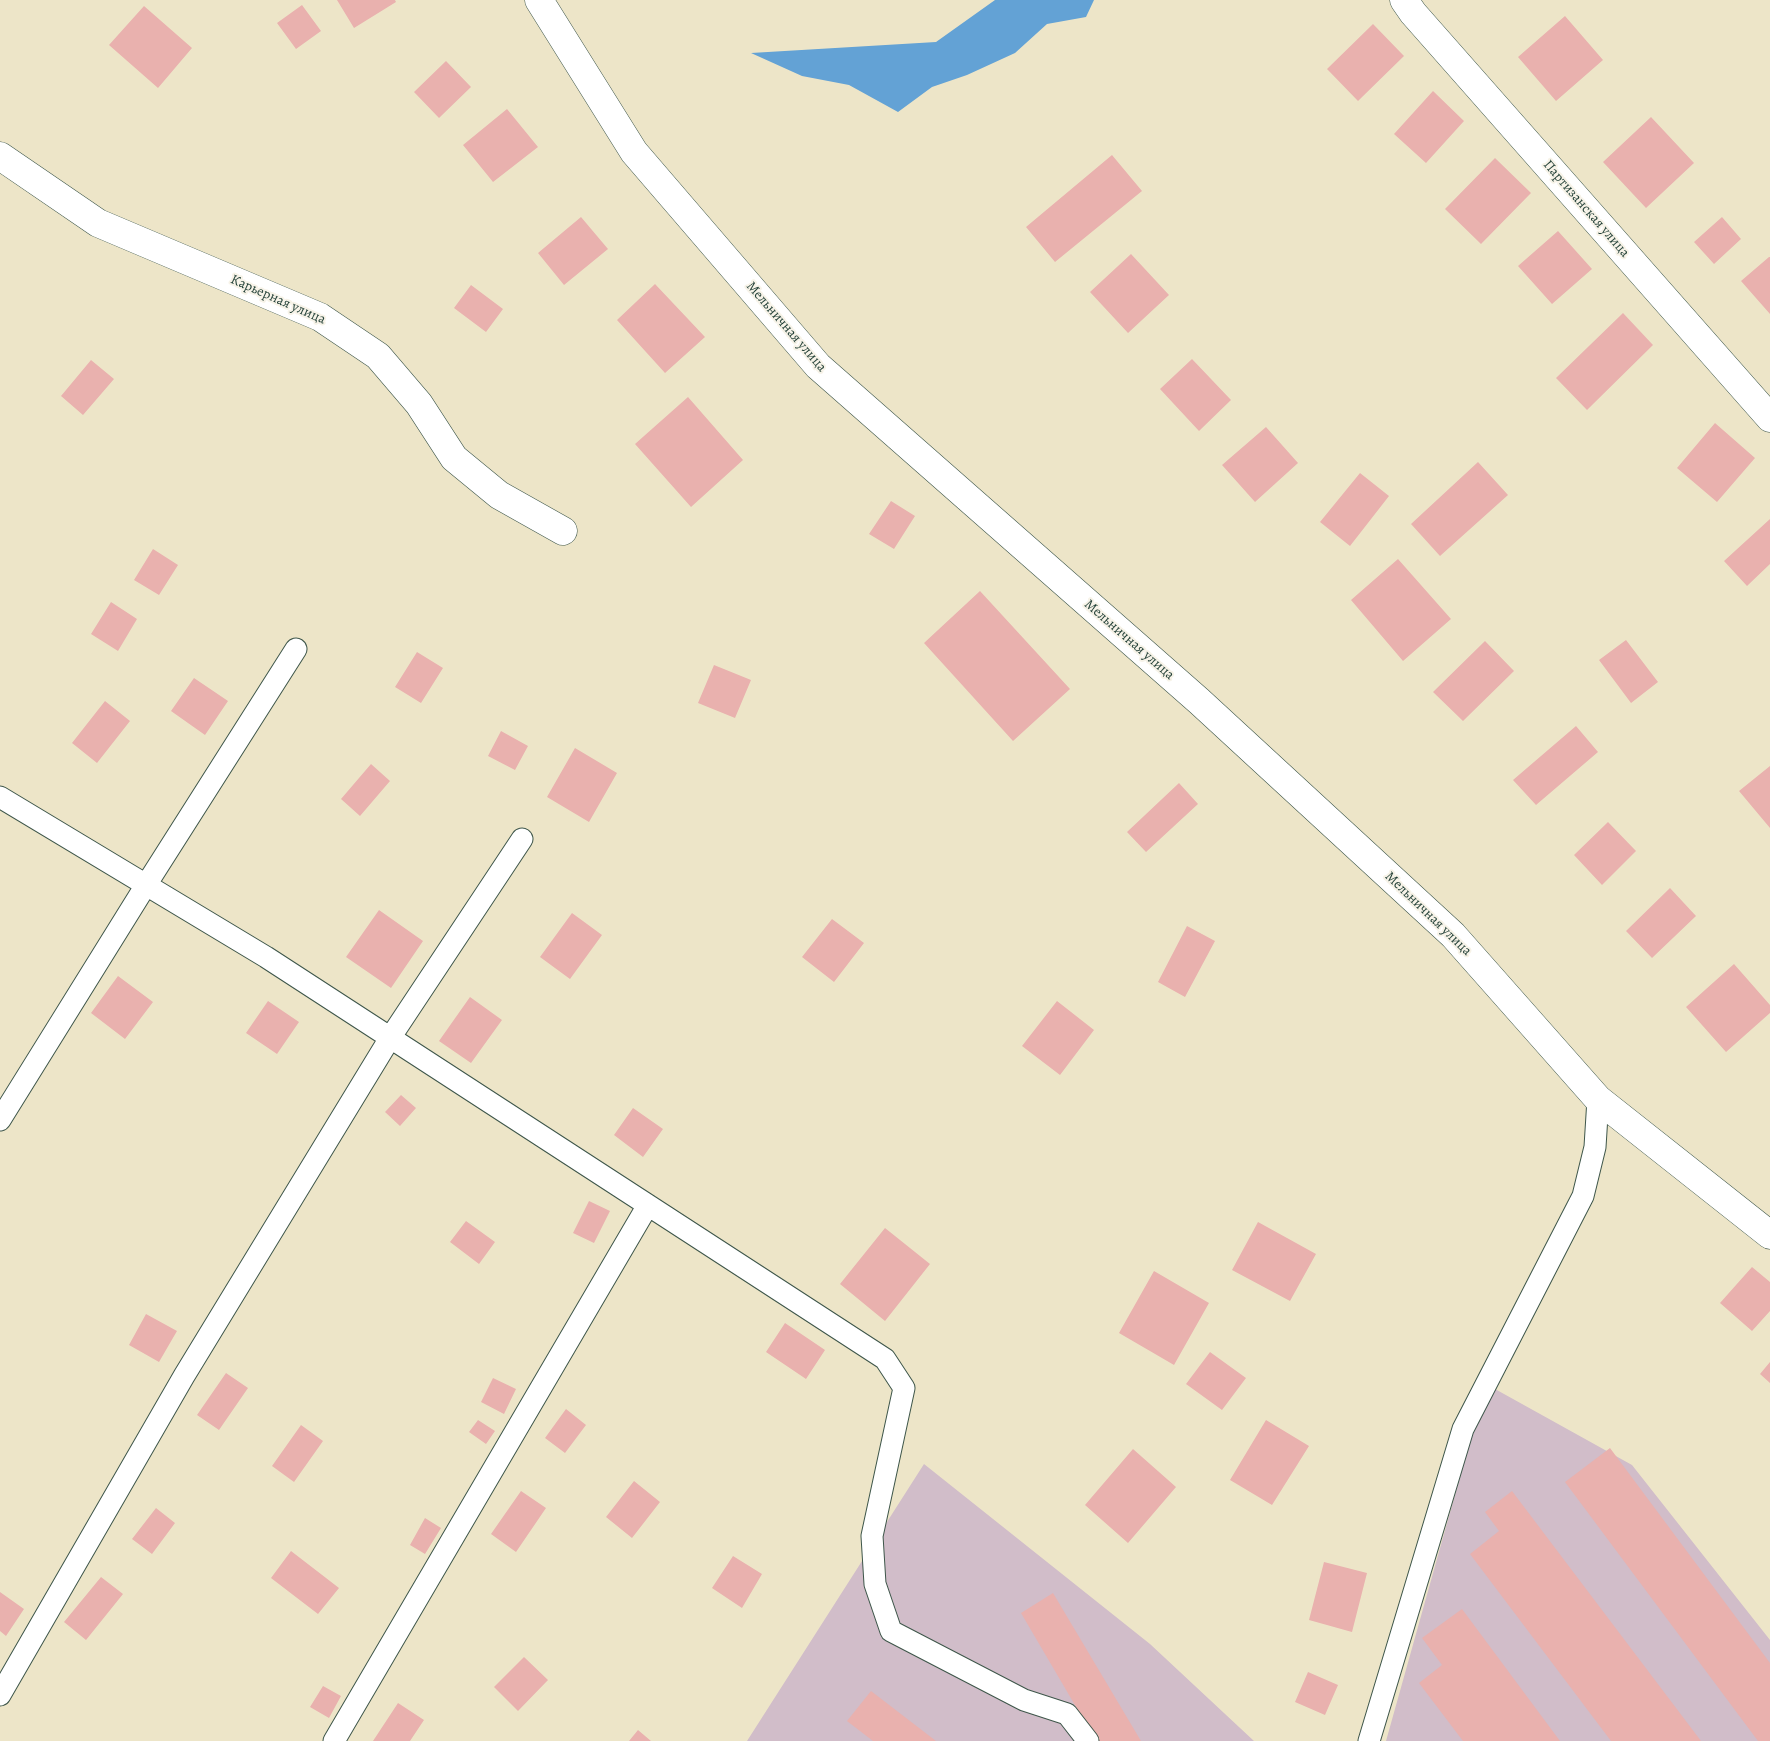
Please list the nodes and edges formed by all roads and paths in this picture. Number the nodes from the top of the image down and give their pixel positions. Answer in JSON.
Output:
{"nodes":[{"id":1,"x":539,"y":0,"type":"edge"},
{"id":2,"x":1404,"y":0,"type":"edge"},
{"id":3,"x":0,"y":156,"type":"edge"},
{"id":4,"x":1770,"y":418,"type":"edge"},
{"id":5,"x":563,"y":531,"type":"dead end"},
{"id":6,"x":296,"y":649,"type":"dead end"},
{"id":7,"x":0,"y":797,"type":"edge"},
{"id":8,"x":522,"y":839,"type":"dead end"},
{"id":9,"x":146,"y":885,"type":"junction"},
{"id":10,"x":390,"y":1038,"type":"junction"},
{"id":11,"x":1598,"y":1099,"type":"junction"},
{"id":12,"x":0,"y":1120,"type":"edge"},
{"id":13,"x":648,"y":1205,"type":"junction"},
{"id":14,"x":1770,"y":1235,"type":"edge"},
{"id":15,"x":0,"y":1695,"type":"edge"},
{"id":16,"x":334,"y":1741,"type":"edge"},
{"id":17,"x":1088,"y":1741,"type":"edge"},
{"id":18,"x":1369,"y":1741,"type":"edge"}],
"edges":[{"from":1,"to":11,"type":"street","name":"Мельничная улица"},
{"from":2,"to":4,"type":"street","name":"Партизанская улица"},
{"from":3,"to":5,"type":"street","name":"Карьерная улица"},
{"from":6,"to":9,"type":"lane"},
{"from":7,"to":9,"type":"lane"},
{"from":8,"to":10,"type":"lane"},
{"from":9,"to":10,"type":"lane"},
{"from":9,"to":12,"type":"lane"},
{"from":10,"to":13,"type":"lane"},
{"from":10,"to":15,"type":"lane"},
{"from":11,"to":14,"type":"street","name":"Мельничная улица"},
{"from":11,"to":18,"type":"lane"},
{"from":13,"to":16,"type":"lane"},
{"from":13,"to":17,"type":"lane"}]}
